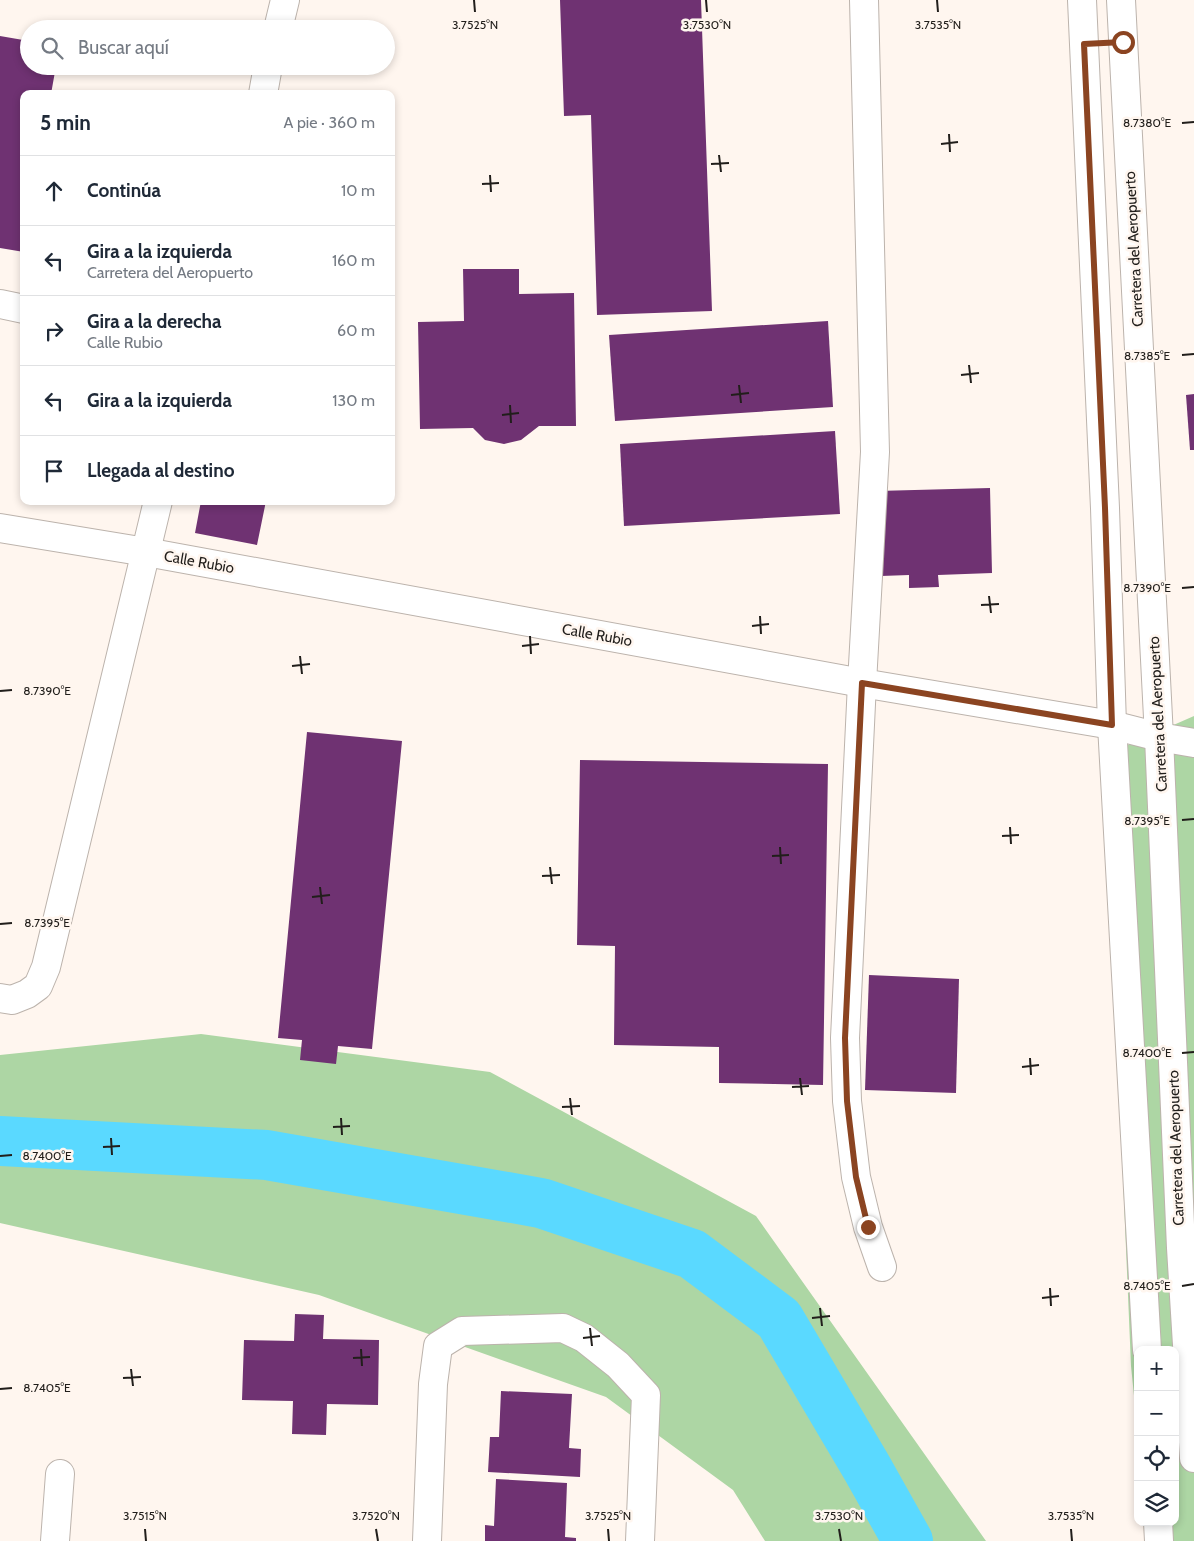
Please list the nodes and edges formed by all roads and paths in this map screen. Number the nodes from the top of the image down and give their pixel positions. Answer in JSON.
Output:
{"nodes":[{"id":1,"x":285,"y":0,"type":"edge"},
{"id":2,"x":864,"y":0,"type":"edge"},
{"id":3,"x":1082,"y":0,"type":"edge"},
{"id":4,"x":1121,"y":0,"type":"edge"},
{"id":5,"x":280,"y":20,"type":"edge"},
{"id":6,"x":1123,"y":42,"type":"junction"},
{"id":7,"x":1084,"y":44,"type":"junction"},
{"id":8,"x":266,"y":75,"type":"edge"},
{"id":9,"x":264,"y":90,"type":"edge"},
{"id":10,"x":0,"y":304,"type":"edge"},
{"id":11,"x":20,"y":308,"type":"edge"},
{"id":12,"x":157,"y":505,"type":"edge"},
{"id":13,"x":0,"y":528,"type":"edge"},
{"id":14,"x":146,"y":552,"type":"junction"},
{"id":15,"x":862,"y":683,"type":"junction"},
{"id":16,"x":1112,"y":725,"type":"junction"},
{"id":17,"x":1159,"y":737,"type":"junction"},
{"id":18,"x":1194,"y":743,"type":"edge"},
{"id":19,"x":0,"y":998,"type":"edge"},
{"id":20,"x":882,"y":1267,"type":"dead end"},
{"id":21,"x":1147,"y":1346,"type":"edge"},
{"id":22,"x":1194,"y":1458,"type":"edge"},
{"id":23,"x":60,"y":1474,"type":"dead end"},
{"id":24,"x":1158,"y":1526,"type":"edge"},
{"id":25,"x":55,"y":1541,"type":"edge"},
{"id":26,"x":428,"y":1541,"type":"edge"},
{"id":27,"x":640,"y":1541,"type":"edge"},
{"id":28,"x":1159,"y":1541,"type":"edge"}],
"edges":[{"from":1,"to":5,"type":"main road"},
{"from":2,"to":15,"type":"main road"},
{"from":3,"to":7,"type":"main road"},
{"from":4,"to":6,"type":"main road","name":"Carretera del Aeropuerto"},
{"from":6,"to":7,"type":"main road"},
{"from":6,"to":17,"type":"main road","name":"Carretera del Aeropuerto"},
{"from":7,"to":16,"type":"main road"},
{"from":8,"to":9,"type":"main road"},
{"from":10,"to":11,"type":"main road"},
{"from":12,"to":14,"type":"main road"},
{"from":13,"to":14,"type":"main road","name":"Calle Rubio"},
{"from":14,"to":15,"type":"main road","name":"Calle Rubio"},
{"from":14,"to":19,"type":"main road"},
{"from":15,"to":16,"type":"main road","name":"Calle Rubio"},
{"from":15,"to":20,"type":"main road"},
{"from":16,"to":17,"type":"main road","name":"Calle Rubio"},
{"from":16,"to":21,"type":"main road"},
{"from":17,"to":18,"type":"main road","name":"Calle Rubio"},
{"from":17,"to":22,"type":"main road","name":"Carretera del Aeropuerto"},
{"from":23,"to":25,"type":"main road"},
{"from":24,"to":28,"type":"main road"},
{"from":26,"to":27,"type":"main road"}]}
